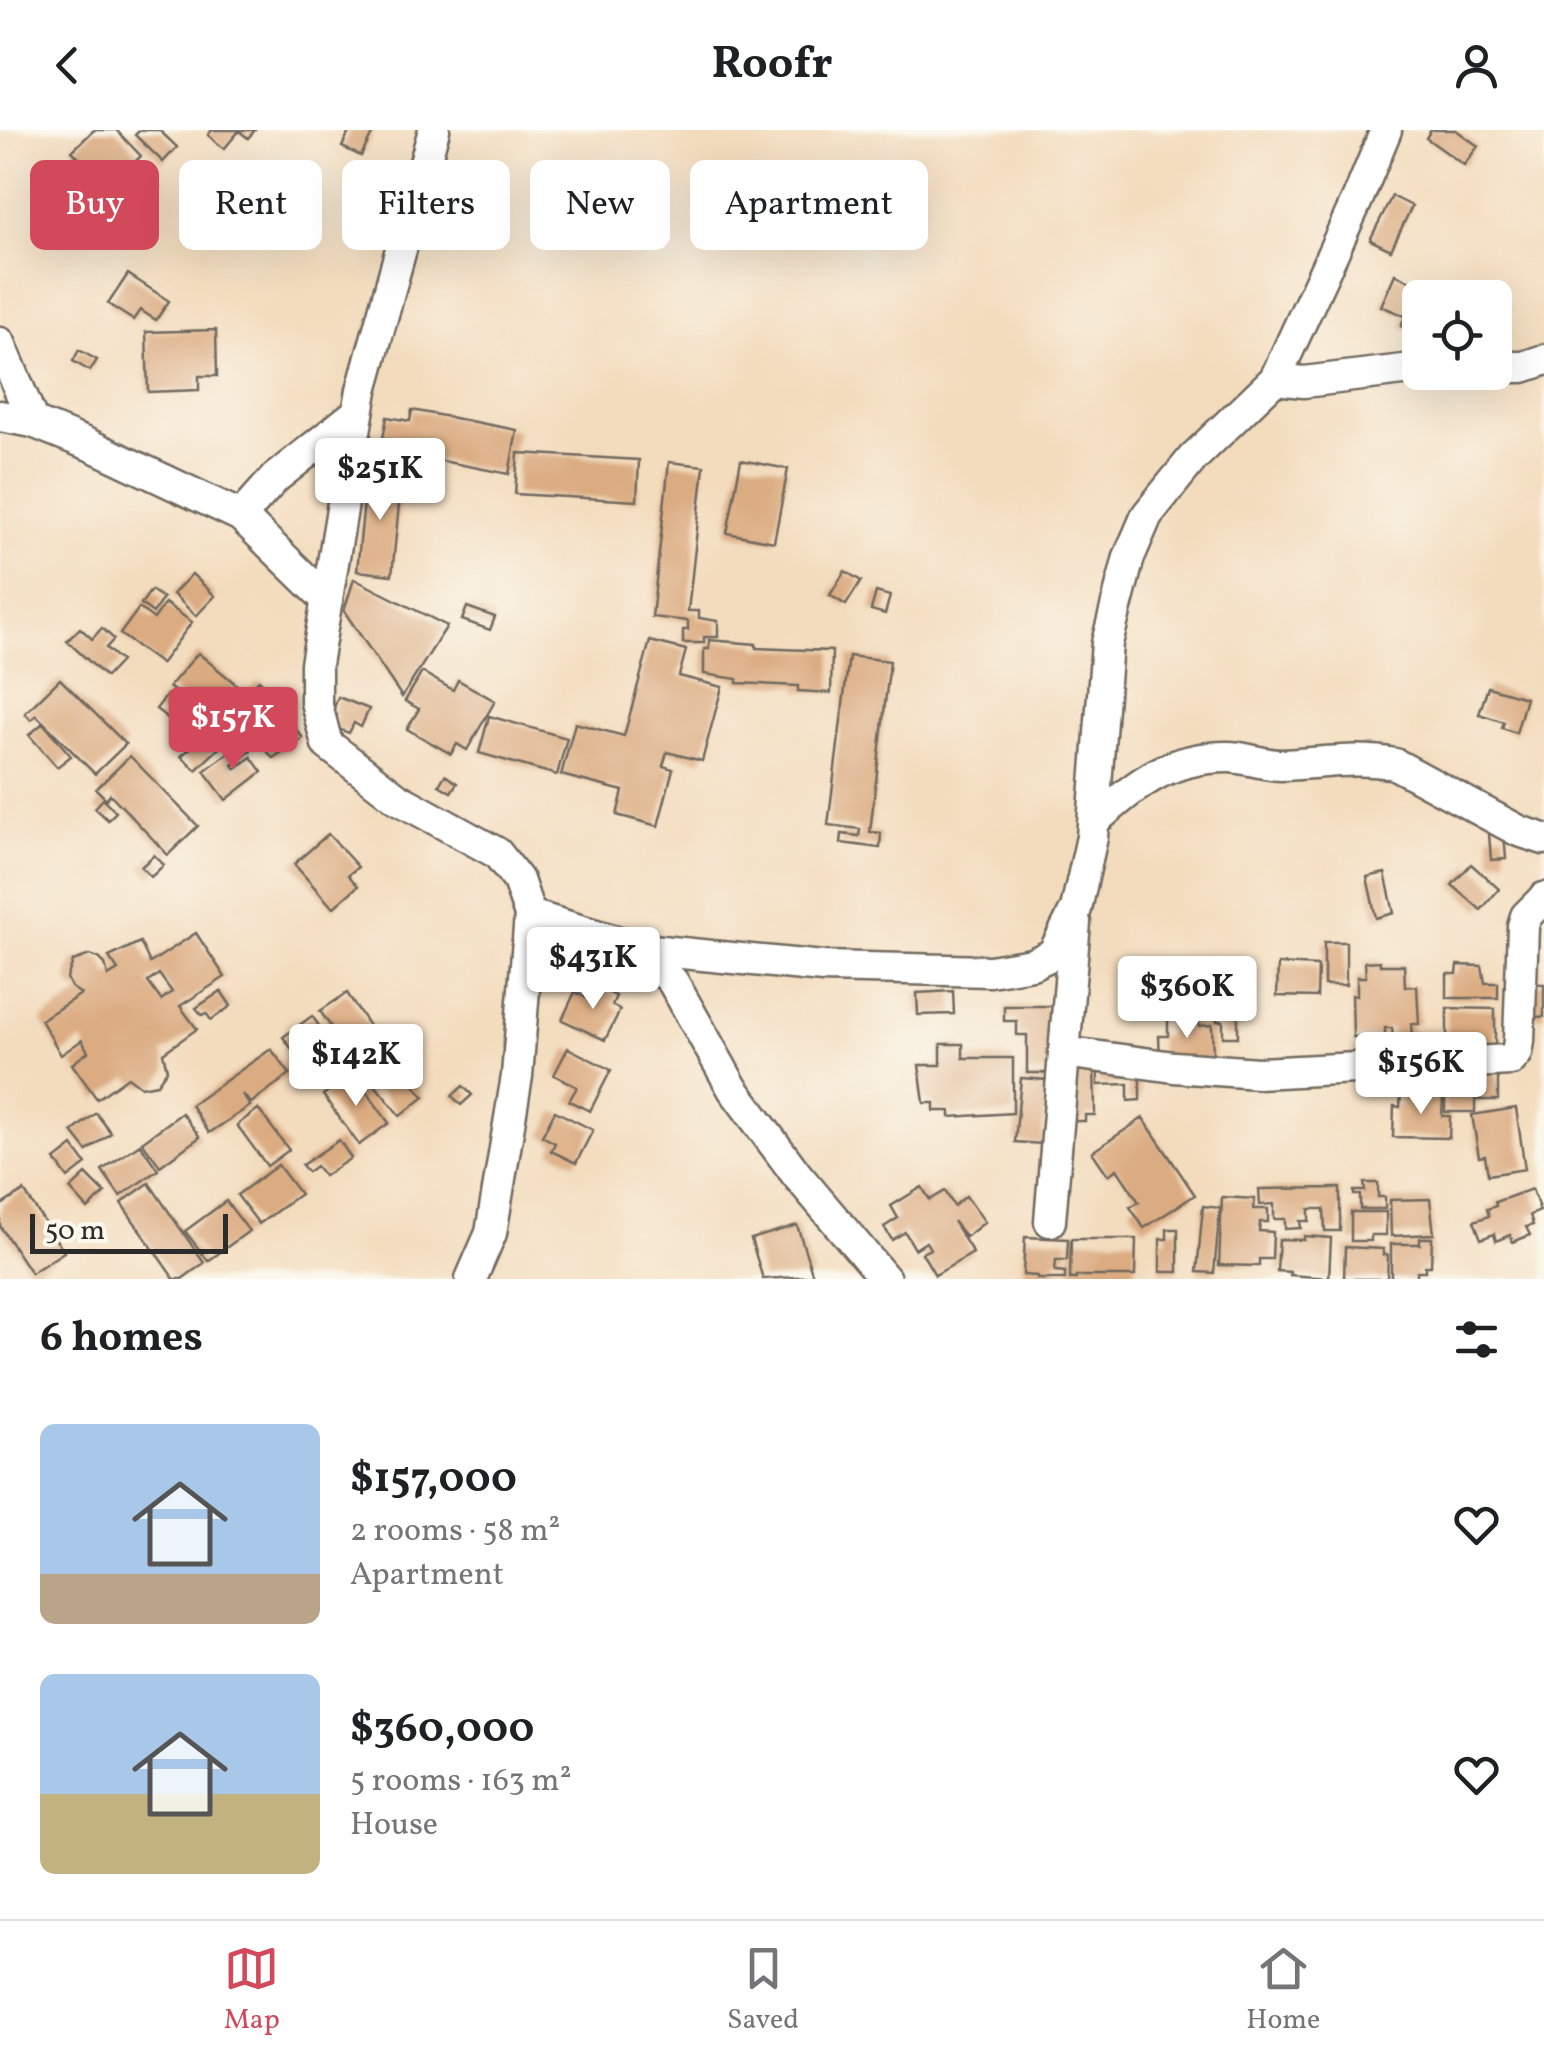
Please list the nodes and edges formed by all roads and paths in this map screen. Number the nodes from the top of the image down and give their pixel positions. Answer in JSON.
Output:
{"nodes":[{"id":1,"x":434,"y":130,"type":"edge"},
{"id":2,"x":1386,"y":130,"type":"edge"},
{"id":3,"x":0,"y":343,"type":"edge"},
{"id":4,"x":1544,"y":360,"type":"edge"},
{"id":5,"x":1512,"y":367,"type":"edge"},
{"id":6,"x":1402,"y":370,"type":"edge"},
{"id":7,"x":1275,"y":378,"type":"junction"},
{"id":8,"x":358,"y":412,"type":"junction"},
{"id":9,"x":0,"y":416,"type":"edge"},
{"id":10,"x":32,"y":422,"type":"junction"},
{"id":11,"x":241,"y":516,"type":"junction"},
{"id":12,"x":327,"y":600,"type":"junction"},
{"id":13,"x":1094,"y":821,"type":"junction"},
{"id":14,"x":1544,"y":839,"type":"edge"},
{"id":15,"x":1544,"y":898,"type":"edge"},
{"id":16,"x":1076,"y":909,"type":"junction"},
{"id":17,"x":530,"y":915,"type":"junction"},
{"id":18,"x":642,"y":949,"type":"junction"},
{"id":19,"x":1064,"y":1052,"type":"junction"},
{"id":20,"x":1050,"y":1221,"type":"dead end"},
{"id":21,"x":471,"y":1279,"type":"edge"},
{"id":22,"x":885,"y":1279,"type":"edge"}],
"edges":[{"from":1,"to":8,"type":"street"},
{"from":2,"to":7,"type":"street"},
{"from":3,"to":10,"type":"street"},
{"from":4,"to":5,"type":"street"},
{"from":6,"to":7,"type":"street"},
{"from":7,"to":13,"type":"street"},
{"from":8,"to":11,"type":"street"},
{"from":8,"to":12,"type":"street"},
{"from":9,"to":10,"type":"street"},
{"from":10,"to":11,"type":"street"},
{"from":11,"to":12,"type":"street"},
{"from":12,"to":17,"type":"street"},
{"from":13,"to":14,"type":"street"},
{"from":13,"to":16,"type":"street"},
{"from":15,"to":19,"type":"street"},
{"from":16,"to":18,"type":"street"},
{"from":16,"to":19,"type":"street"},
{"from":17,"to":18,"type":"street"},
{"from":17,"to":21,"type":"street"},
{"from":18,"to":22,"type":"street"},
{"from":19,"to":20,"type":"street"}]}
